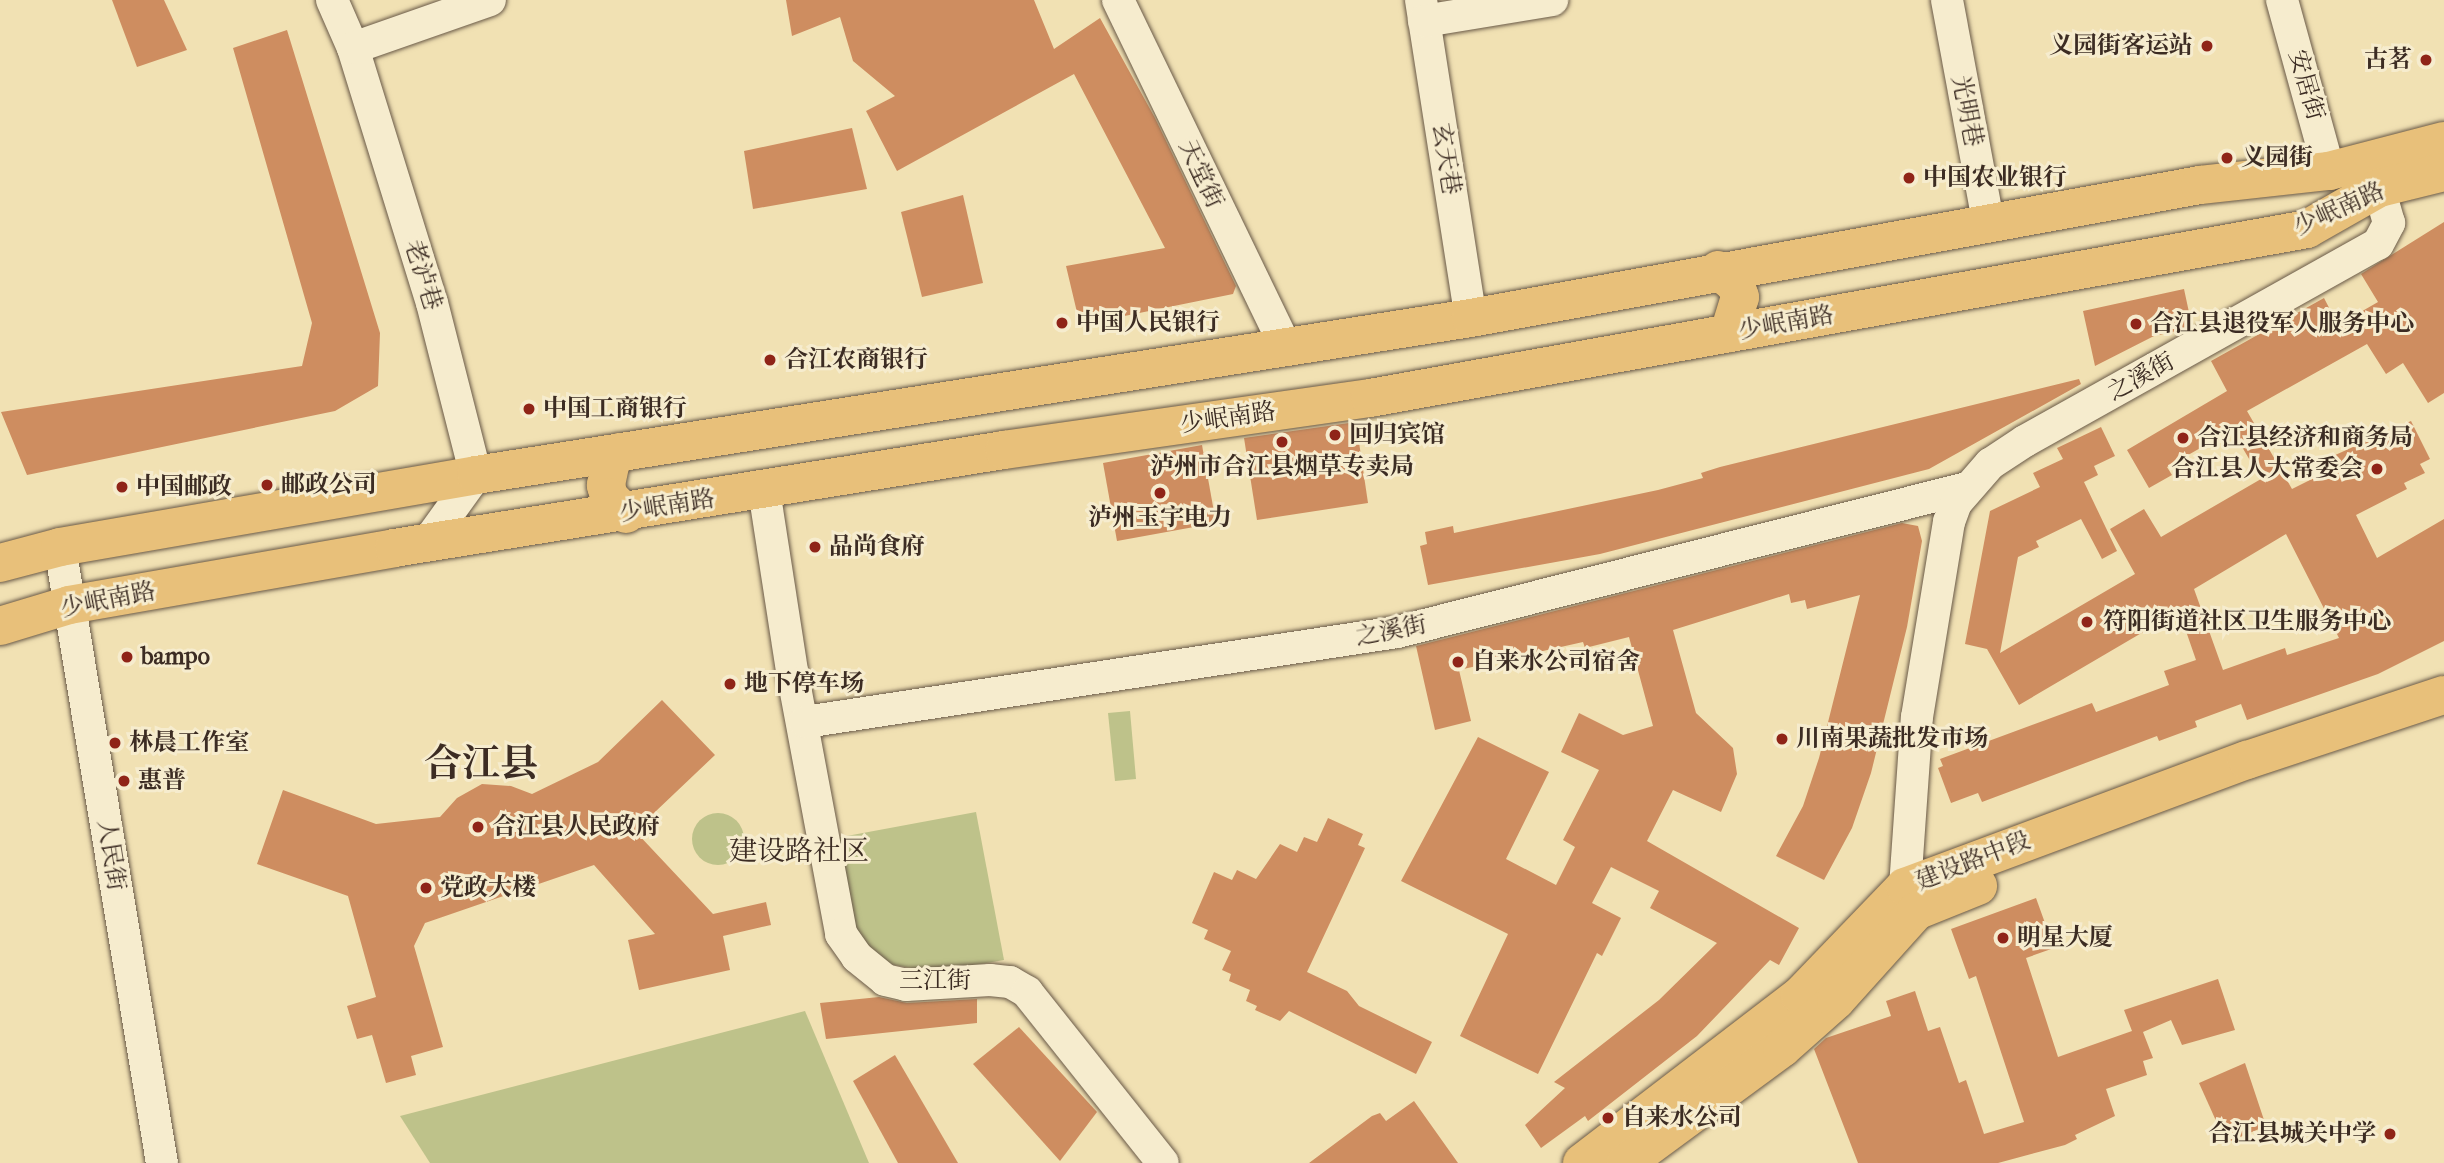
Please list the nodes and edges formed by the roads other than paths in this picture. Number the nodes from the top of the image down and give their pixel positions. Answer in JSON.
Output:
{"nodes":[{"id":1,"x":332,"y":0,"type":"edge"},
{"id":2,"x":490,"y":0,"type":"edge"},
{"id":3,"x":1118,"y":0,"type":"edge"},
{"id":4,"x":1552,"y":0,"type":"edge"},
{"id":5,"x":1947,"y":0,"type":"edge"},
{"id":6,"x":2282,"y":0,"type":"edge"},
{"id":7,"x":1423,"y":11,"type":"edge"},
{"id":8,"x":353,"y":48,"type":"junction"},
{"id":9,"x":2444,"y":141,"type":"edge"},
{"id":10,"x":2329,"y":171,"type":"junction"},
{"id":11,"x":2444,"y":172,"type":"edge"},
{"id":12,"x":2379,"y":188,"type":"junction"},
{"id":13,"x":1988,"y":222,"type":"junction"},
{"id":14,"x":1718,"y":271,"type":"junction"},
{"id":15,"x":1471,"y":318,"type":"junction"},
{"id":16,"x":1729,"y":333,"type":"junction"},
{"id":17,"x":1286,"y":347,"type":"junction"},
{"id":18,"x":620,"y":452,"type":"junction"},
{"id":19,"x":476,"y":475,"type":"junction"},
{"id":20,"x":1967,"y":488,"type":"junction"},
{"id":21,"x":764,"y":490,"type":"junction"},
{"id":22,"x":626,"y":514,"type":"junction"},
{"id":23,"x":427,"y":542,"type":"junction"},
{"id":24,"x":60,"y":547,"type":"junction"},
{"id":25,"x":0,"y":563,"type":"edge"},
{"id":26,"x":69,"y":605,"type":"junction"},
{"id":27,"x":0,"y":626,"type":"edge"},
{"id":28,"x":2444,"y":695,"type":"edge"},
{"id":29,"x":804,"y":722,"type":"junction"},
{"id":30,"x":2444,"y":722,"type":"edge"},
{"id":31,"x":1910,"y":899,"type":"junction"},
{"id":32,"x":162,"y":1163,"type":"edge"},
{"id":33,"x":1163,"y":1163,"type":"edge"},
{"id":34,"x":1582,"y":1163,"type":"edge"},
{"id":35,"x":1626,"y":1163,"type":"edge"}],
"edges":[{"from":1,"to":8,"type":"street","name":"老泸巷"},
{"from":2,"to":8,"type":"street"},
{"from":3,"to":17,"type":"street","name":"天堂街"},
{"from":4,"to":7,"type":"street"},
{"from":5,"to":13,"type":"street","name":"光明巷"},
{"from":6,"to":10,"type":"street","name":"安居街"},
{"from":7,"to":15,"type":"street","name":"玄天巷"},
{"from":8,"to":19,"type":"street","name":"老泸巷"},
{"from":9,"to":10,"type":"main road","name":"少岷南路"},
{"from":10,"to":13,"type":"main road","name":"少岷南路"},
{"from":11,"to":12,"type":"main road","name":"少岷南路"},
{"from":12,"to":16,"type":"main road","name":"少岷南路"},
{"from":12,"to":20,"type":"street","name":"之溪街"},
{"from":13,"to":14,"type":"main road","name":"少岷南路"},
{"from":14,"to":15,"type":"main road","name":"少岷南路"},
{"from":14,"to":16,"type":"main road"},
{"from":15,"to":17,"type":"main road","name":"少岷南路"},
{"from":16,"to":21,"type":"main road","name":"少岷南路"},
{"from":17,"to":18,"type":"main road","name":"少岷南路"},
{"from":18,"to":19,"type":"main road","name":"少岷南路"},
{"from":18,"to":22,"type":"main road"},
{"from":19,"to":23,"type":"street"},
{"from":19,"to":24,"type":"main road","name":"少岷南路"},
{"from":20,"to":29,"type":"street","name":"之溪街"},
{"from":20,"to":31,"type":"street","name":"之溪街"},
{"from":21,"to":22,"type":"main road","name":"少岷南路"},
{"from":21,"to":29,"type":"street","name":"三江街"},
{"from":22,"to":23,"type":"main road","name":"少岷南路"},
{"from":23,"to":26,"type":"main road","name":"少岷南路"},
{"from":24,"to":25,"type":"main road","name":"少岷南路"},
{"from":24,"to":26,"type":"street","name":"人民街"},
{"from":26,"to":27,"type":"main road","name":"少岷南路"},
{"from":26,"to":32,"type":"street","name":"人民街"},
{"from":28,"to":31,"type":"main road","name":"建设路中段"},
{"from":29,"to":33,"type":"street","name":"三江街"},
{"from":30,"to":31,"type":"main road","name":"建设路中段"},
{"from":31,"to":34,"type":"main road","name":"建设路中段"},
{"from":31,"to":35,"type":"main road","name":"建设路中段"}]}
